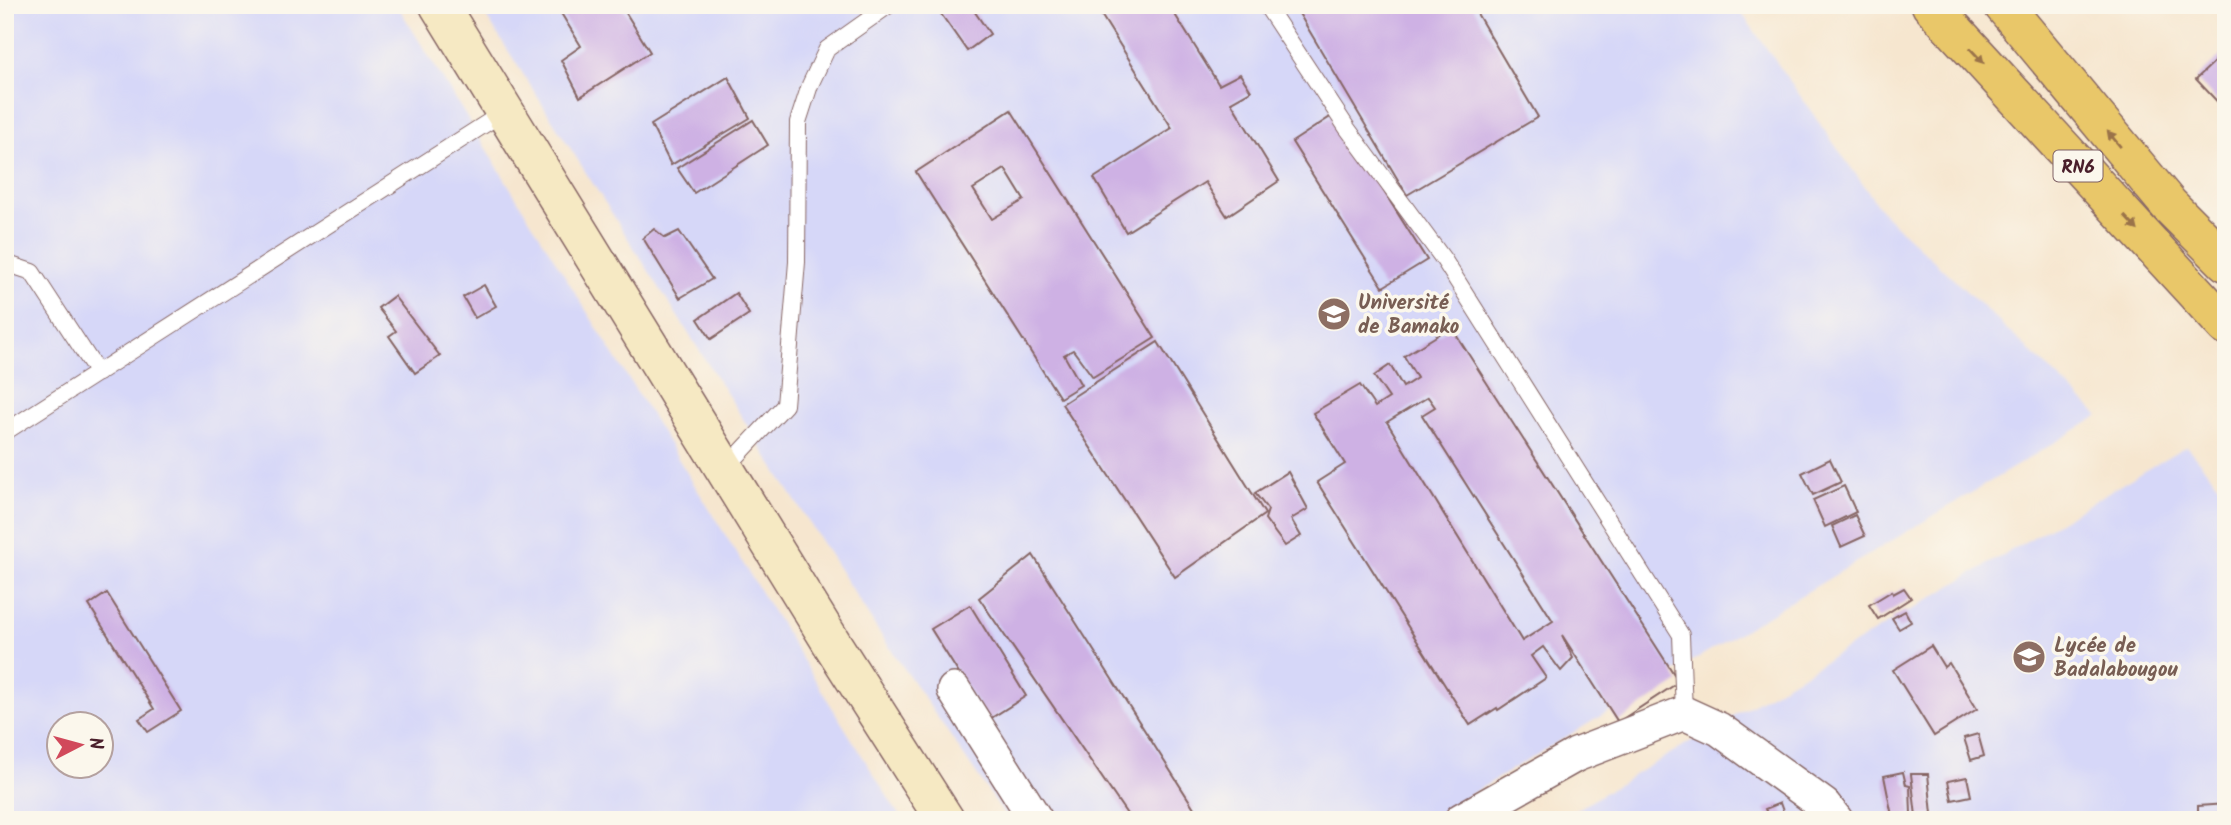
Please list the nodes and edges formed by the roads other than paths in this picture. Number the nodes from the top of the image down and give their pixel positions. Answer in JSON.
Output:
{"nodes":[{"id":1,"x":439,"y":5,"type":"edge"},
{"id":2,"x":889,"y":5,"type":"edge"},
{"id":3,"x":1266,"y":5,"type":"edge"},
{"id":4,"x":1931,"y":5,"type":"edge"},
{"id":5,"x":2003,"y":5,"type":"edge"},
{"id":6,"x":504,"y":112,"type":"junction"},
{"id":7,"x":2226,"y":262,"type":"edge"},
{"id":8,"x":5,"y":263,"type":"edge"},
{"id":9,"x":2226,"y":326,"type":"edge"},
{"id":10,"x":99,"y":373,"type":"junction"},
{"id":11,"x":5,"y":432,"type":"edge"},
{"id":12,"x":726,"y":468,"type":"junction"},
{"id":13,"x":954,"y":690,"type":"dead end"},
{"id":14,"x":1684,"y":713,"type":"junction"},
{"id":15,"x":945,"y":820,"type":"edge"},
{"id":16,"x":1036,"y":820,"type":"edge"},
{"id":17,"x":1461,"y":820,"type":"edge"},
{"id":18,"x":1836,"y":820,"type":"edge"}],
"edges":[{"from":1,"to":6,"type":"street"},
{"from":2,"to":12,"type":"lane"},
{"from":3,"to":14,"type":"lane"},
{"from":4,"to":9,"type":"highway","number":"RN6","one_way":true},
{"from":7,"to":5,"type":"highway","number":"RN6","one_way":true},
{"from":6,"to":10,"type":"lane"},
{"from":6,"to":12,"type":"street"},
{"from":8,"to":10,"type":"lane"},
{"from":10,"to":11,"type":"lane"},
{"from":12,"to":15,"type":"street"},
{"from":13,"to":16,"type":"street"},
{"from":14,"to":17,"type":"street"},
{"from":14,"to":18,"type":"street"}]}
